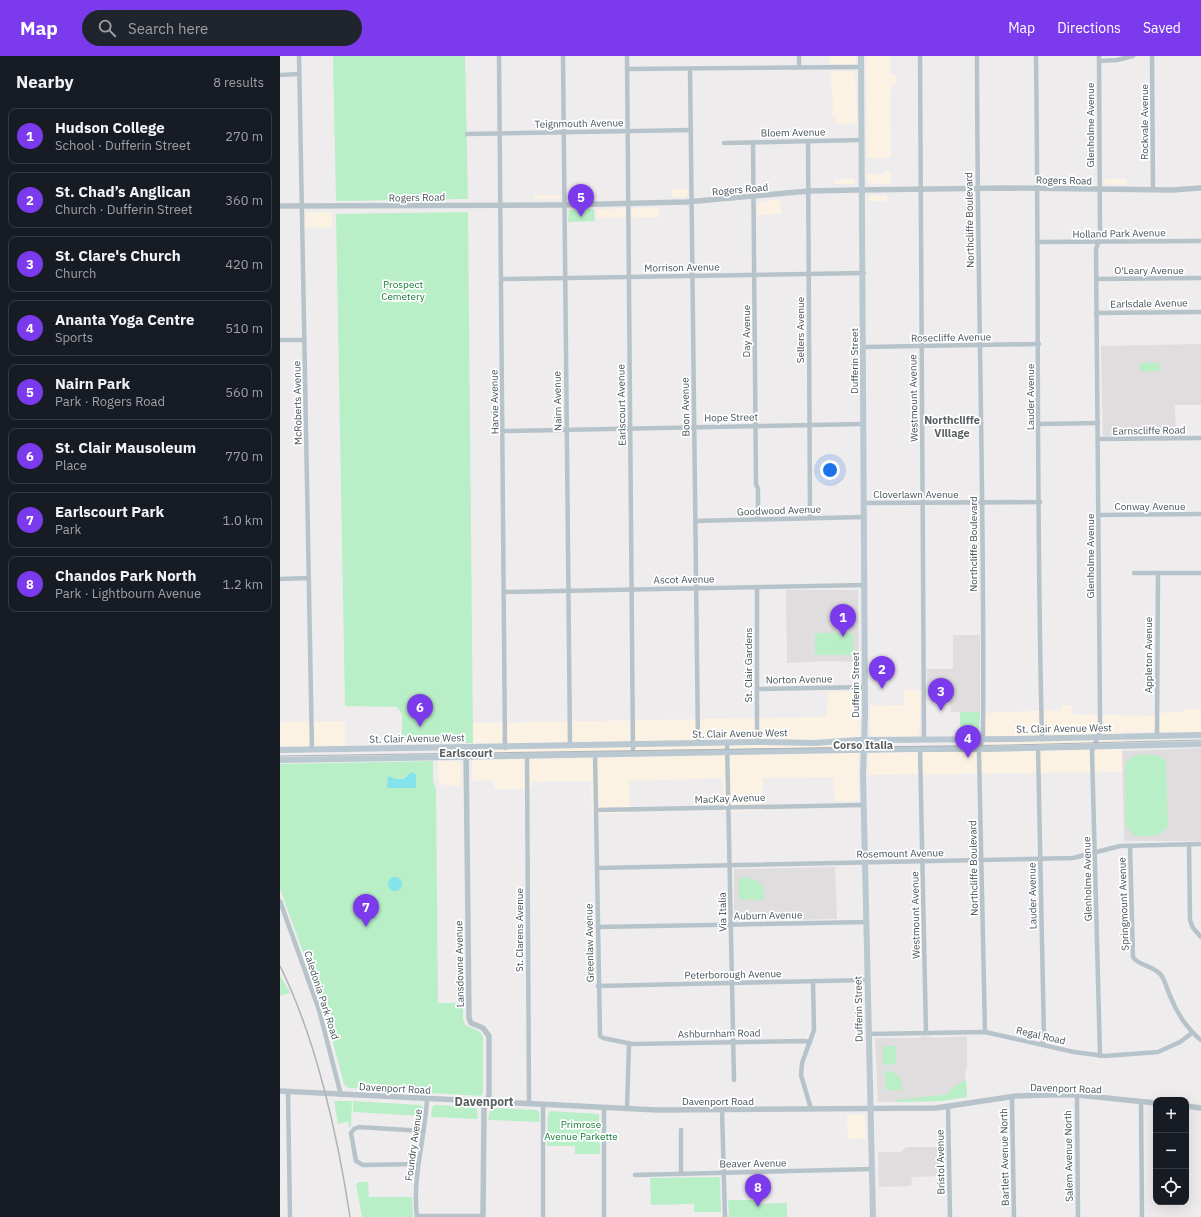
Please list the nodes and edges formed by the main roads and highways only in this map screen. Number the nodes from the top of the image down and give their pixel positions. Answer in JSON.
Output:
{"nodes":[{"id":1,"x":861,"y":56,"type":"edge"},
{"id":2,"x":1201,"y":735,"type":"edge"},
{"id":3,"x":865,"y":740,"type":"junction"},
{"id":4,"x":1201,"y":744,"type":"edge"},
{"id":5,"x":280,"y":750,"type":"edge"},
{"id":6,"x":864,"y":750,"type":"junction"},
{"id":7,"x":280,"y":760,"type":"edge"},
{"id":8,"x":874,"y":1217,"type":"edge"}],
"edges":[{"from":1,"to":3,"type":"main road","name":"Dufferin Street"},
{"from":2,"to":3,"type":"main road","name":"St. Clair Avenue West"},
{"from":3,"to":5,"type":"main road","name":"St. Clair Avenue West"},
{"from":3,"to":6,"type":"main road","name":"Dufferin Street"},
{"from":4,"to":6,"type":"main road","name":"St. Clair Avenue West"},
{"from":6,"to":7,"type":"main road","name":"St. Clair Avenue West"},
{"from":6,"to":8,"type":"main road","name":"Dufferin Street"}]}
